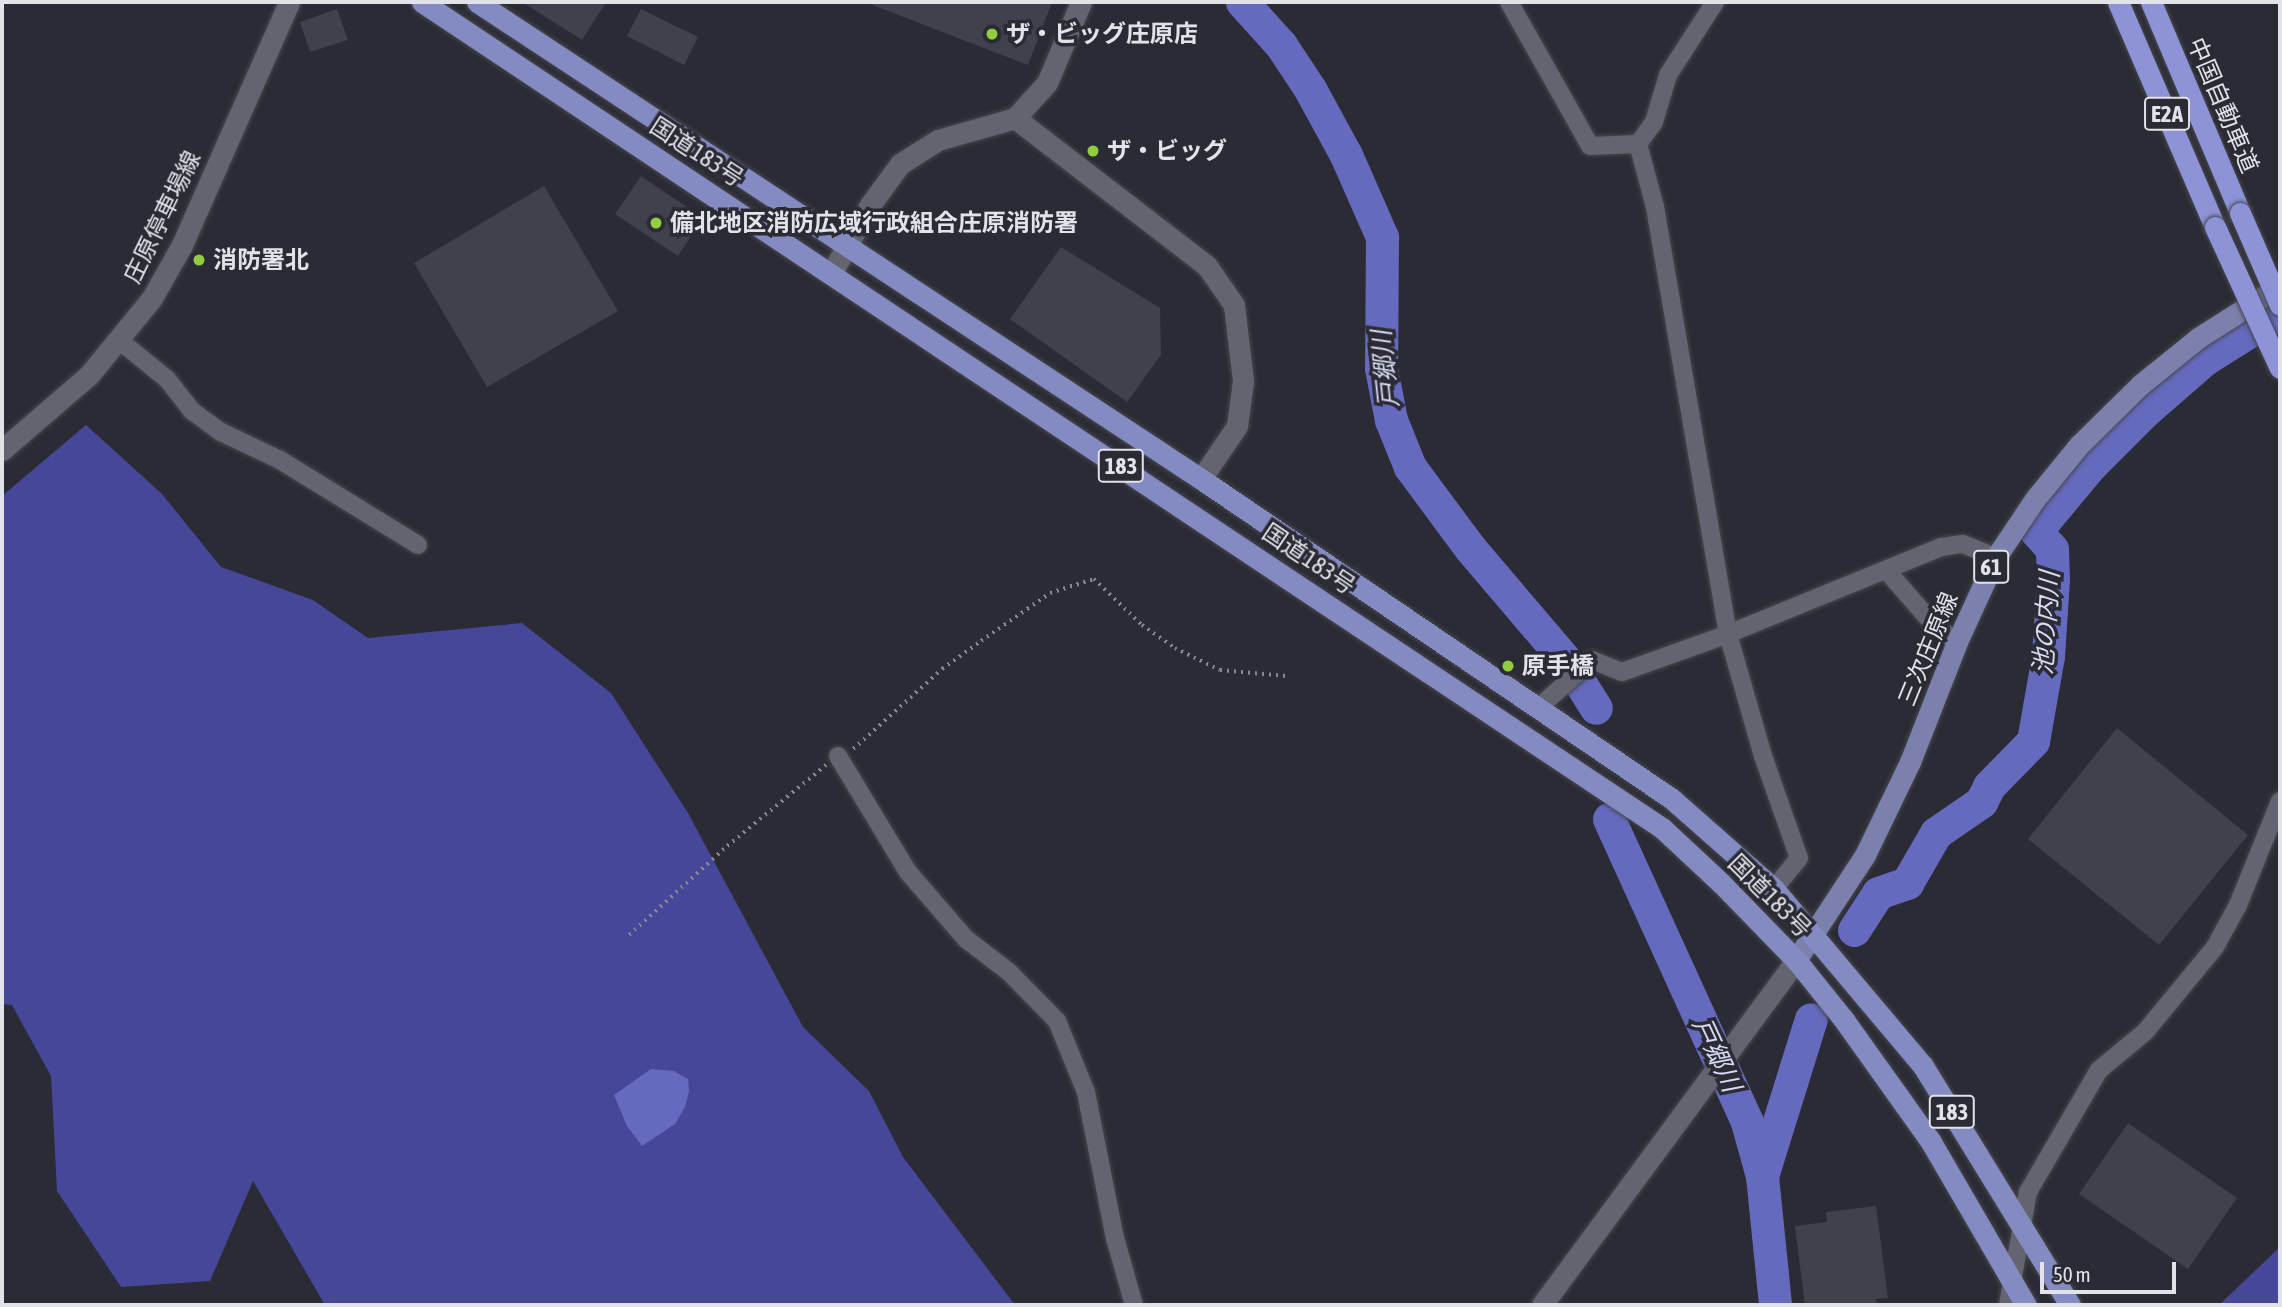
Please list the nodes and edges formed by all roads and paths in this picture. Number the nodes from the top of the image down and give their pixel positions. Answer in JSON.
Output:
{"nodes":[{"id":1,"x":289,"y":2,"type":"edge"},
{"id":2,"x":422,"y":2,"type":"edge"},
{"id":3,"x":477,"y":2,"type":"edge"},
{"id":4,"x":1081,"y":2,"type":"edge"},
{"id":5,"x":1509,"y":2,"type":"edge"},
{"id":6,"x":1715,"y":2,"type":"edge"},
{"id":7,"x":2118,"y":2,"type":"edge"},
{"id":8,"x":2151,"y":2,"type":"edge"},
{"id":9,"x":1015,"y":118,"type":"junction"},
{"id":10,"x":1638,"y":144,"type":"junction"},
{"id":11,"x":849,"y":246,"type":"junction"},
{"id":12,"x":832,"y":272,"type":"junction"},
{"id":13,"x":2280,"y":286,"type":"edge"},
{"id":14,"x":2280,"y":304,"type":"edge"},
{"id":15,"x":120,"y":341,"type":"junction"},
{"id":16,"x":2280,"y":368,"type":"edge"},
{"id":17,"x":2,"y":450,"type":"edge"},
{"id":18,"x":1200,"y":479,"type":"junction"},
{"id":19,"x":418,"y":545,"type":"dead end"},
{"id":20,"x":1996,"y":557,"type":"junction"},
{"id":21,"x":1887,"y":571,"type":"junction"},
{"id":22,"x":1728,"y":634,"type":"junction"},
{"id":23,"x":1957,"y":642,"type":"junction"},
{"id":24,"x":1287,"y":676,"type":"dead end"},
{"id":25,"x":1538,"y":708,"type":"junction"},
{"id":26,"x":838,"y":756,"type":"junction"},
{"id":27,"x":2280,"y":801,"type":"edge"},
{"id":28,"x":1774,"y":889,"type":"junction"},
{"id":29,"x":1814,"y":933,"type":"junction"},
{"id":30,"x":628,"y":935,"type":"dead end"},
{"id":31,"x":1796,"y":960,"type":"junction"},
{"id":32,"x":2021,"y":1223,"type":"junction"},
{"id":33,"x":2014,"y":1283,"type":"junction"},
{"id":34,"x":1134,"y":1305,"type":"edge"},
{"id":35,"x":1542,"y":1305,"type":"edge"},
{"id":36,"x":2008,"y":1305,"type":"edge"},
{"id":37,"x":2026,"y":1305,"type":"edge"},
{"id":38,"x":2070,"y":1305,"type":"edge"}],
"edges":[{"from":1,"to":15,"type":"street","name":"庄原停車場線"},
{"from":2,"to":12,"type":"highway","name":"国道183号","number":"183"},
{"from":3,"to":11,"type":"highway","name":"国道183号","number":"183"},
{"from":4,"to":9,"type":"street"},
{"from":5,"to":10,"type":"street"},
{"from":6,"to":10,"type":"street"},
{"from":7,"to":16,"type":"highway","number":"E2A","bridge":true},
{"from":8,"to":14,"type":"highway","name":"中国自動車道","number":"E2A","bridge":true},
{"from":9,"to":11,"type":"street"},
{"from":9,"to":18,"type":"street"},
{"from":10,"to":22,"type":"street"},
{"from":11,"to":12,"type":"street"},
{"from":11,"to":18,"type":"highway","name":"国道183号","number":"183"},
{"from":12,"to":31,"type":"highway","name":"国道183号","number":"183"},
{"from":13,"to":20,"type":"main road","name":"三次庄原線","number":"61"},
{"from":15,"to":17,"type":"street","name":"庄原停車場線"},
{"from":15,"to":19,"type":"street"},
{"from":18,"to":25,"type":"highway","name":"国道183号","number":"183"},
{"from":20,"to":21,"type":"street"},
{"from":20,"to":23,"type":"main road","name":"三次庄原線","number":"61"},
{"from":21,"to":22,"type":"street"},
{"from":21,"to":23,"type":"street"},
{"from":22,"to":25,"type":"street"},
{"from":22,"to":28,"type":"street"},
{"from":23,"to":29,"type":"main road","name":"三次庄原線","number":"61"},
{"from":24,"to":26,"type":"path"},
{"from":25,"to":28,"type":"highway","name":"国道183号","number":"183"},
{"from":26,"to":30,"type":"path"},
{"from":26,"to":34,"type":"street"},
{"from":27,"to":32,"type":"street"},
{"from":28,"to":29,"type":"highway","name":"国道183号","number":"183"},
{"from":29,"to":31,"type":"main road","name":"三次庄原線","number":"61"},
{"from":29,"to":32,"type":"highway","name":"国道183号","number":"183"},
{"from":31,"to":33,"type":"highway","name":"国道183号","number":"183"},
{"from":31,"to":35,"type":"street"},
{"from":32,"to":33,"type":"street"},
{"from":32,"to":38,"type":"highway","name":"国道183号","number":"183"},
{"from":33,"to":36,"type":"street"},
{"from":33,"to":37,"type":"highway","name":"国道183号","number":"183"}]}
